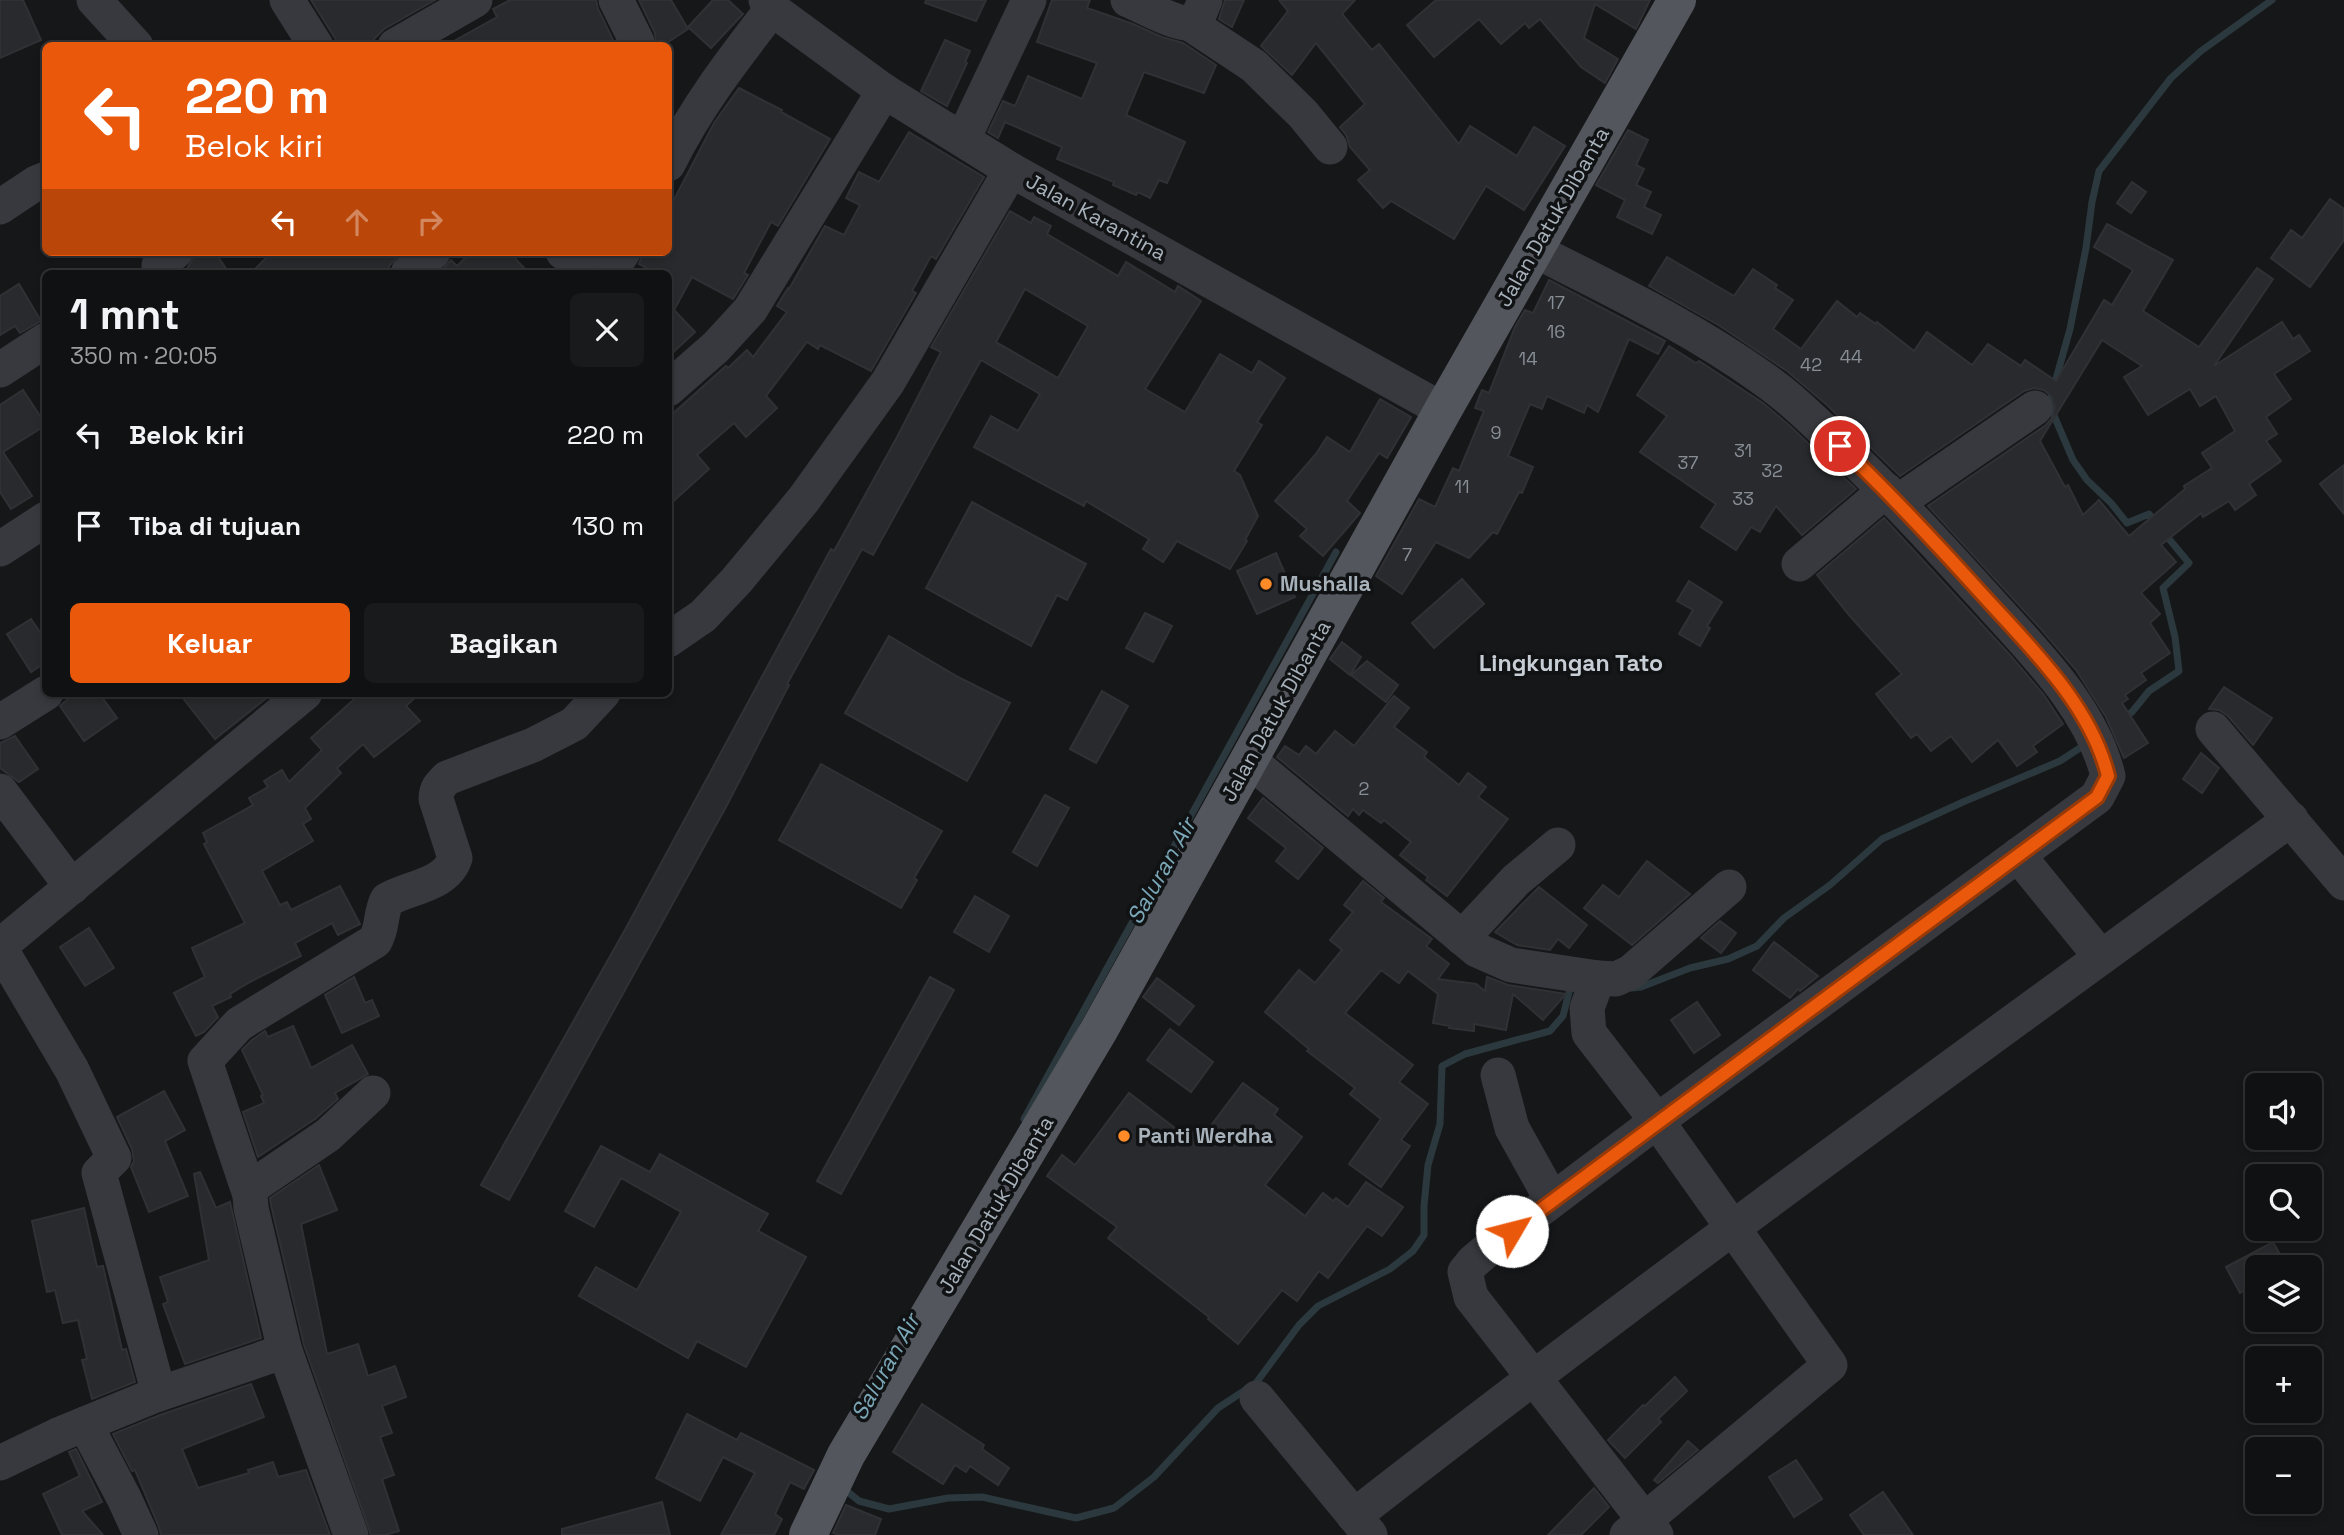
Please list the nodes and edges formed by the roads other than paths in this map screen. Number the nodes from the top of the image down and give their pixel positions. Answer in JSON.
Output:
{"nodes":[{"id":1,"x":94,"y":0,"type":"edge"},
{"id":2,"x":287,"y":0,"type":"edge"},
{"id":3,"x":475,"y":0,"type":"edge"},
{"id":4,"x":615,"y":0,"type":"edge"},
{"id":5,"x":1029,"y":0,"type":"edge"},
{"id":6,"x":1128,"y":0,"type":"edge"},
{"id":7,"x":1677,"y":0,"type":"edge"},
{"id":8,"x":769,"y":4,"type":"edge"},
{"id":9,"x":1197,"y":12,"type":"edge"},
{"id":10,"x":132,"y":42,"type":"edge"},
{"id":11,"x":313,"y":42,"type":"edge"},
{"id":12,"x":402,"y":42,"type":"edge"},
{"id":13,"x":637,"y":42,"type":"dead end"},
{"id":14,"x":884,"y":91,"type":"junction"},
{"id":15,"x":963,"y":139,"type":"junction"},
{"id":16,"x":1330,"y":147,"type":"dead end"},
{"id":17,"x":672,"y":157,"type":"edge"},
{"id":18,"x":1011,"y":170,"type":"junction"},
{"id":19,"x":42,"y":181,"type":"edge"},
{"id":20,"x":0,"y":207,"type":"edge"},
{"id":21,"x":1534,"y":250,"type":"junction"},
{"id":22,"x":428,"y":256,"type":"edge"},
{"id":23,"x":570,"y":256,"type":"edge"},
{"id":24,"x":412,"y":270,"type":"edge"},
{"id":25,"x":593,"y":270,"type":"edge"},
{"id":26,"x":42,"y":343,"type":"edge"},
{"id":27,"x":0,"y":370,"type":"edge"},
{"id":28,"x":672,"y":385,"type":"edge"},
{"id":29,"x":2035,"y":408,"type":"dead end"},
{"id":30,"x":1443,"y":410,"type":"junction"},
{"id":31,"x":1892,"y":496,"type":"junction"},
{"id":32,"x":42,"y":522,"type":"edge"},
{"id":33,"x":0,"y":549,"type":"edge"},
{"id":34,"x":1799,"y":565,"type":"dead end"},
{"id":35,"x":672,"y":637,"type":"edge"},
{"id":36,"x":42,"y":696,"type":"edge"},
{"id":37,"x":300,"y":697,"type":"edge"},
{"id":38,"x":599,"y":697,"type":"edge"},
{"id":39,"x":0,"y":722,"type":"edge"},
{"id":40,"x":2213,"y":729,"type":"dead end"},
{"id":41,"x":1249,"y":760,"type":"junction"},
{"id":42,"x":0,"y":791,"type":"edge"},
{"id":43,"x":2291,"y":819,"type":"junction"},
{"id":44,"x":1558,"y":845,"type":"dead end"},
{"id":45,"x":2018,"y":855,"type":"junction"},
{"id":46,"x":2344,"y":883,"type":"edge"},
{"id":47,"x":72,"y":887,"type":"junction"},
{"id":48,"x":1728,"y":887,"type":"dead end"},
{"id":49,"x":1462,"y":938,"type":"junction"},
{"id":50,"x":0,"y":947,"type":"edge"},
{"id":51,"x":2101,"y":957,"type":"junction"},
{"id":52,"x":1598,"y":978,"type":"junction"},
{"id":53,"x":1498,"y":1075,"type":"dead end"},
{"id":54,"x":373,"y":1093,"type":"dead end"},
{"id":55,"x":1657,"y":1121,"type":"junction"},
{"id":56,"x":250,"y":1195,"type":"junction"},
{"id":57,"x":1552,"y":1200,"type":"junction"},
{"id":58,"x":1732,"y":1227,"type":"junction"},
{"id":59,"x":285,"y":1351,"type":"junction"},
{"id":60,"x":1533,"y":1377,"type":"junction"},
{"id":61,"x":159,"y":1394,"type":"junction"},
{"id":62,"x":1258,"y":1398,"type":"dead end"},
{"id":63,"x":85,"y":1424,"type":"junction"},
{"id":64,"x":0,"y":1463,"type":"edge"},
{"id":65,"x":1362,"y":1525,"type":"edge"},
{"id":66,"x":1643,"y":1530,"type":"edge"},
{"id":67,"x":141,"y":1535,"type":"edge"},
{"id":68,"x":351,"y":1535,"type":"edge"},
{"id":69,"x":808,"y":1535,"type":"edge"}],
"edges":[{"from":1,"to":10,"type":"street"},
{"from":2,"to":11,"type":"street"},
{"from":3,"to":12,"type":"street"},
{"from":4,"to":13,"type":"street"},
{"from":5,"to":15,"type":"street"},
{"from":6,"to":9,"type":"street"},
{"from":7,"to":21,"type":"main road","name":"Jalan Datuk Dibanta"},
{"from":8,"to":14,"type":"street","name":"Jalan Karantina"},
{"from":8,"to":17,"type":"street"},
{"from":9,"to":16,"type":"street"},
{"from":14,"to":15,"type":"street","name":"Jalan Karantina"},
{"from":14,"to":28,"type":"street"},
{"from":15,"to":18,"type":"street","name":"Jalan Karantina"},
{"from":18,"to":30,"type":"street","name":"Jalan Karantina"},
{"from":18,"to":35,"type":"street"},
{"from":19,"to":20,"type":"street"},
{"from":21,"to":30,"type":"main road","name":"Jalan Datuk Dibanta"},
{"from":21,"to":31,"type":"street"},
{"from":22,"to":24,"type":"street"},
{"from":23,"to":25,"type":"street"},
{"from":26,"to":27,"type":"street"},
{"from":29,"to":31,"type":"street"},
{"from":30,"to":41,"type":"main road","name":"Jalan Datuk Dibanta"},
{"from":31,"to":34,"type":"street"},
{"from":31,"to":45,"type":"street"},
{"from":32,"to":33,"type":"street"},
{"from":36,"to":39,"type":"street"},
{"from":37,"to":47,"type":"street"},
{"from":38,"to":56,"type":"street"},
{"from":40,"to":43,"type":"street"},
{"from":41,"to":49,"type":"street"},
{"from":41,"to":69,"type":"main road","name":"Jalan Datuk Dibanta"},
{"from":42,"to":47,"type":"street"},
{"from":43,"to":46,"type":"street"},
{"from":43,"to":51,"type":"street"},
{"from":44,"to":49,"type":"street"},
{"from":45,"to":51,"type":"street"},
{"from":45,"to":55,"type":"street"},
{"from":47,"to":50,"type":"street"},
{"from":48,"to":52,"type":"street"},
{"from":49,"to":52,"type":"street"},
{"from":50,"to":61,"type":"street"},
{"from":51,"to":58,"type":"street"},
{"from":52,"to":55,"type":"street"},
{"from":53,"to":57,"type":"street"},
{"from":54,"to":56,"type":"street"},
{"from":55,"to":57,"type":"street"},
{"from":55,"to":58,"type":"street"},
{"from":56,"to":59,"type":"street"},
{"from":57,"to":60,"type":"street"},
{"from":58,"to":60,"type":"street"},
{"from":58,"to":66,"type":"street"},
{"from":59,"to":61,"type":"street"},
{"from":59,"to":68,"type":"street"},
{"from":60,"to":65,"type":"street"},
{"from":60,"to":66,"type":"street"},
{"from":61,"to":63,"type":"street"},
{"from":62,"to":65,"type":"street"},
{"from":63,"to":64,"type":"street"},
{"from":63,"to":67,"type":"street"}]}
